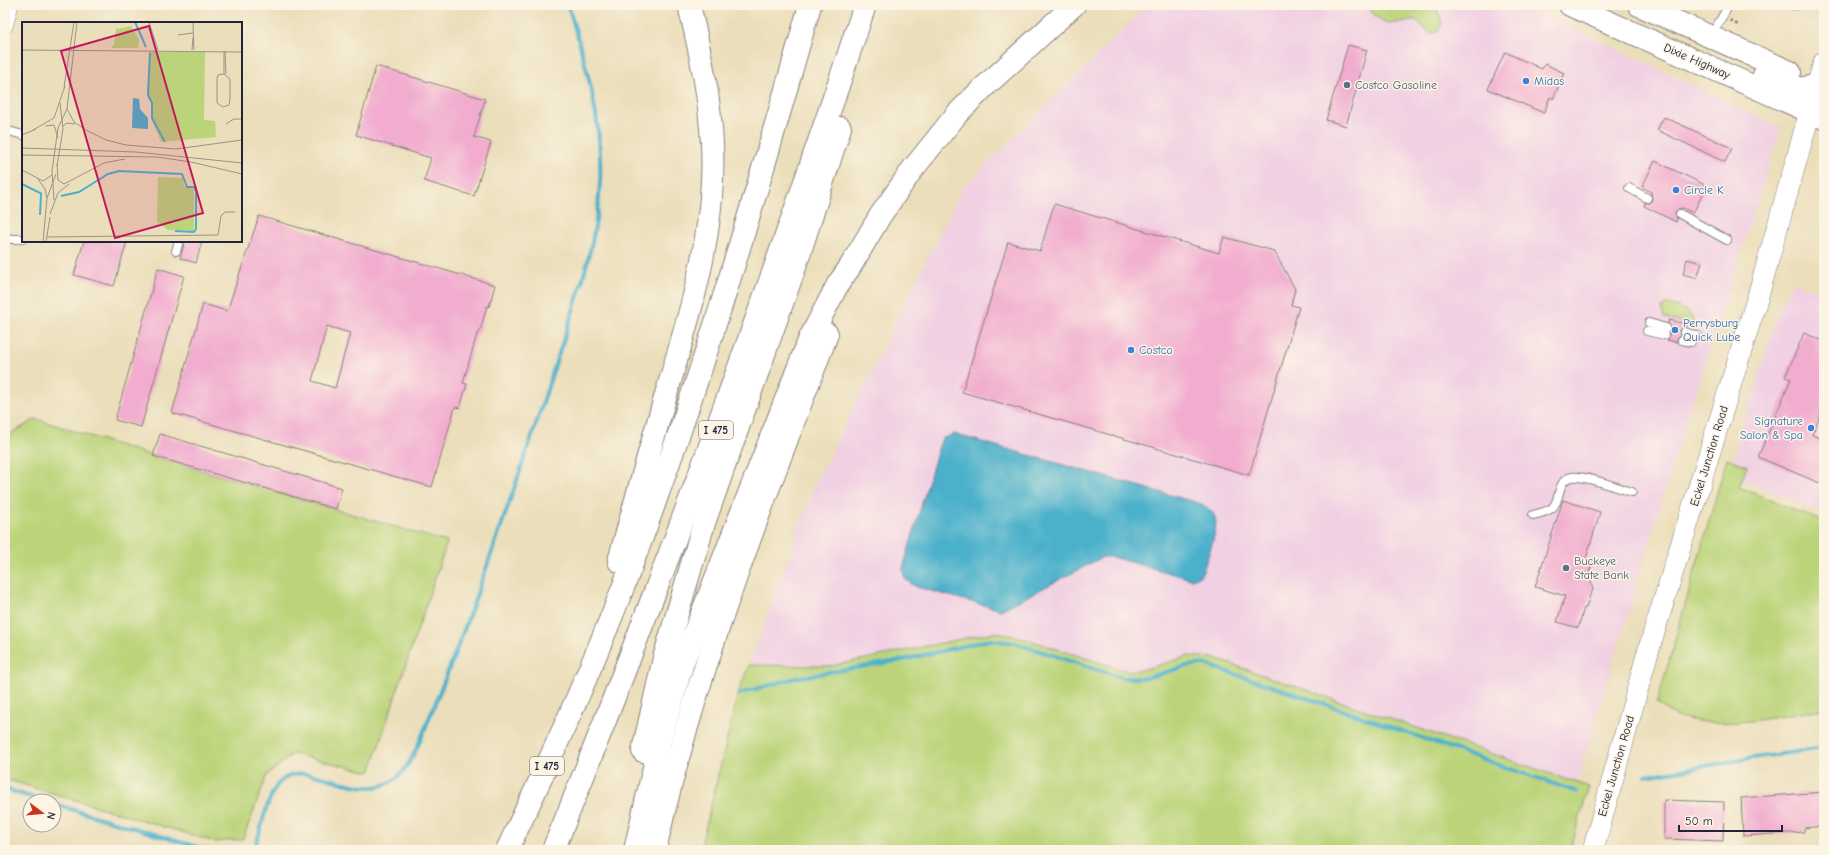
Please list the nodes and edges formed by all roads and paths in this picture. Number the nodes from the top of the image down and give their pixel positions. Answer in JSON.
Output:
{"nodes":[{"id":1,"x":11,"y":5,"type":"edge"},
{"id":2,"x":688,"y":5,"type":"edge"},
{"id":3,"x":695,"y":5,"type":"edge"},
{"id":4,"x":810,"y":5,"type":"edge"},
{"id":5,"x":866,"y":5,"type":"edge"},
{"id":6,"x":879,"y":5,"type":"edge"},
{"id":7,"x":1072,"y":5,"type":"edge"},
{"id":8,"x":1570,"y":5,"type":"edge"},
{"id":9,"x":1603,"y":5,"type":"edge"},
{"id":10,"x":1639,"y":5,"type":"edge"},
{"id":11,"x":1729,"y":5,"type":"edge"},
{"id":12,"x":1792,"y":5,"type":"edge"},
{"id":13,"x":1797,"y":5,"type":"edge"},
{"id":14,"x":5,"y":26,"type":"edge"},
{"id":15,"x":1711,"y":37,"type":"junction"},
{"id":16,"x":701,"y":57,"type":"junction"},
{"id":17,"x":1824,"y":62,"type":"edge"},
{"id":18,"x":1821,"y":86,"type":"edge"},
{"id":19,"x":1817,"y":115,"type":"edge"},
{"id":20,"x":5,"y":130,"type":"edge"},
{"id":21,"x":22,"y":135,"type":"edge"},
{"id":22,"x":1628,"y":188,"type":"dead end"},
{"id":23,"x":1647,"y":198,"type":"dead end"},
{"id":24,"x":1680,"y":214,"type":"dead end"},
{"id":25,"x":5,"y":236,"type":"edge"},
{"id":26,"x":22,"y":239,"type":"edge"},
{"id":27,"x":1727,"y":240,"type":"dead end"},
{"id":28,"x":179,"y":242,"type":"edge"},
{"id":29,"x":176,"y":251,"type":"dead end"},
{"id":30,"x":850,"y":267,"type":"junction"},
{"id":31,"x":1648,"y":327,"type":"dead end"},
{"id":32,"x":1665,"y":332,"type":"dead end"},
{"id":33,"x":1698,"y":336,"type":"dead end"},
{"id":34,"x":1691,"y":342,"type":"dead end"},
{"id":35,"x":1632,"y":492,"type":"dead end"},
{"id":36,"x":1533,"y":515,"type":"dead end"},
{"id":37,"x":585,"y":681,"type":"junction"},
{"id":38,"x":507,"y":850,"type":"edge"},
{"id":39,"x":553,"y":850,"type":"edge"},
{"id":40,"x":623,"y":850,"type":"edge"},
{"id":41,"x":635,"y":850,"type":"edge"},
{"id":42,"x":655,"y":850,"type":"edge"},
{"id":43,"x":1594,"y":850,"type":"edge"}],
"edges":[{"from":1,"to":14,"type":"street"},
{"from":2,"to":16,"type":"main road"},
{"from":3,"to":16,"type":"main road"},
{"from":4,"to":37,"type":"main road","number":"I 475"},
{"from":5,"to":39,"type":"main road","number":"I 475"},
{"from":6,"to":40,"type":"main road"},
{"from":7,"to":30,"type":"main road"},
{"from":8,"to":19,"type":"main road","name":"Dixie Highway"},
{"from":9,"to":18,"type":"main road"},
{"from":10,"to":15,"type":"main road"},
{"from":11,"to":15,"type":"lane"},
{"from":12,"to":13,"type":"lane"},
{"from":15,"to":18,"type":"main road"},
{"from":16,"to":37,"type":"main road"},
{"from":17,"to":18,"type":"street","name":"Eckel Junction Road"},
{"from":18,"to":19,"type":"street","name":"Eckel Junction Road"},
{"from":19,"to":43,"type":"street","name":"Eckel Junction Road"},
{"from":20,"to":21,"type":"lane"},
{"from":22,"to":23,"type":"lane"},
{"from":24,"to":27,"type":"lane"},
{"from":25,"to":26,"type":"lane"},
{"from":28,"to":29,"type":"lane"},
{"from":30,"to":41,"type":"main road"},
{"from":30,"to":42,"type":"main road"},
{"from":31,"to":32,"type":"lane"},
{"from":33,"to":34,"type":"lane"},
{"from":35,"to":36,"type":"lane"},
{"from":37,"to":38,"type":"main road","number":"I 475"}]}
